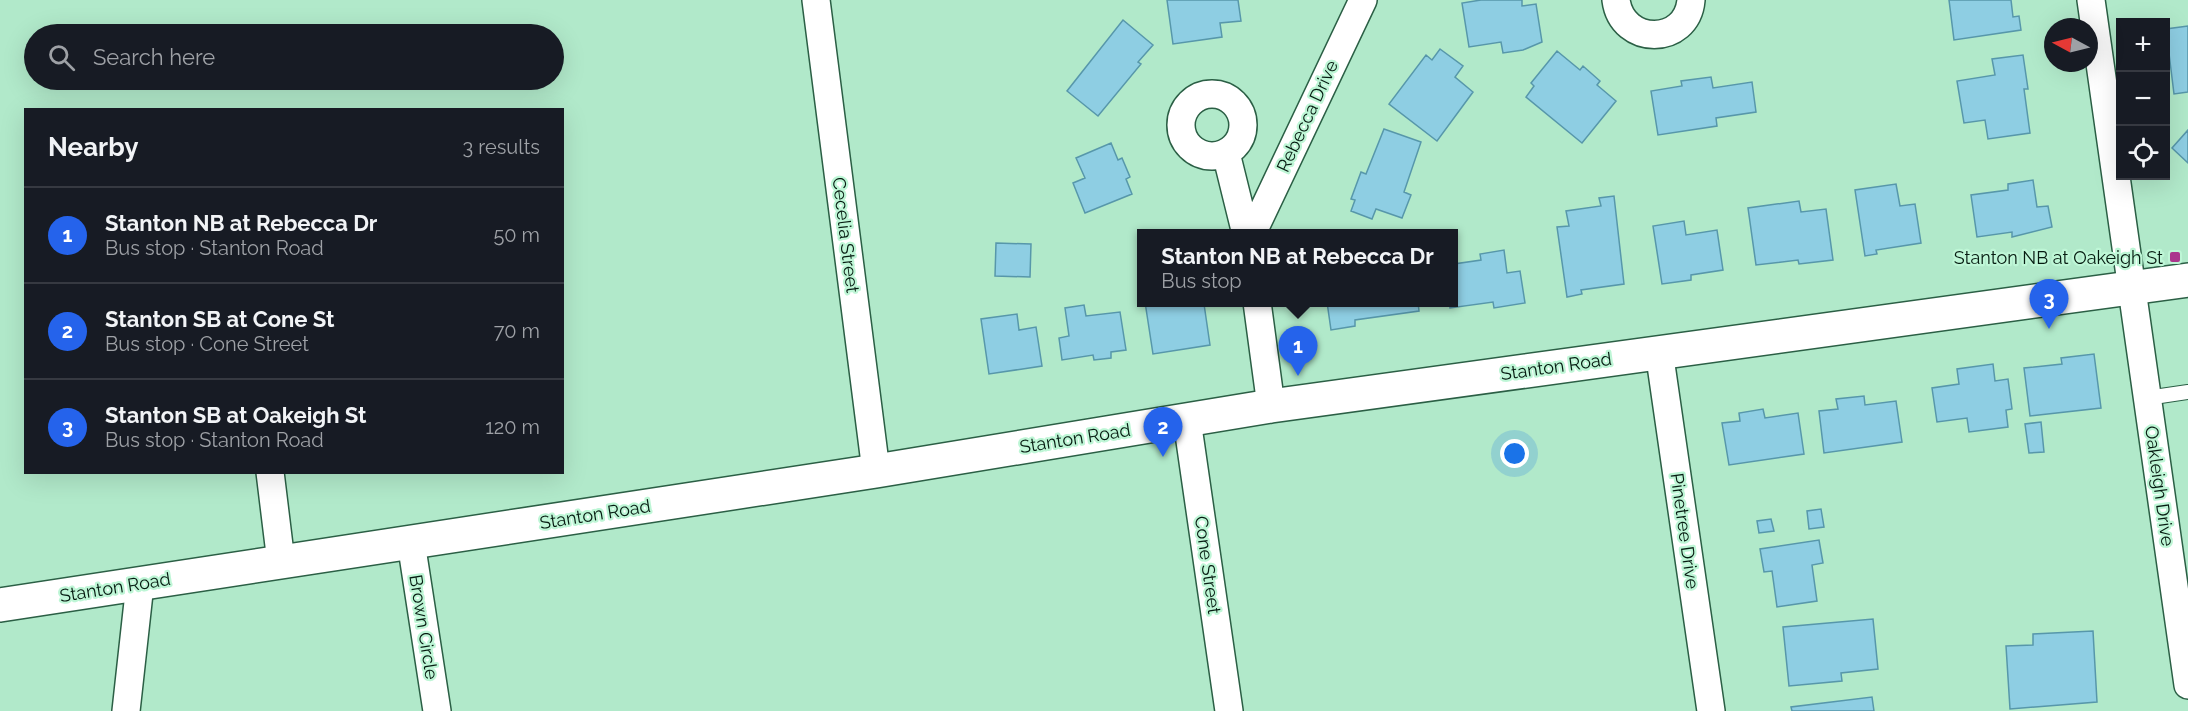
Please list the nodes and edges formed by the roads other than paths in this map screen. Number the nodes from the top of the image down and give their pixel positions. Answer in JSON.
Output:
{"nodes":[{"id":1,"x":816,"y":0,"type":"edge"},
{"id":2,"x":1363,"y":0,"type":"edge"},
{"id":3,"x":1616,"y":0,"type":"edge"},
{"id":4,"x":1691,"y":0,"type":"edge"},
{"id":5,"x":2091,"y":0,"type":"edge"},
{"id":6,"x":1226,"y":153,"type":"dead end"},
{"id":7,"x":1245,"y":229,"type":"edge"},
{"id":8,"x":1254,"y":229,"type":"edge"},
{"id":9,"x":2188,"y":280,"type":"edge"},
{"id":10,"x":2131,"y":288,"type":"junction"},
{"id":11,"x":1258,"y":307,"type":"edge"},
{"id":12,"x":1659,"y":351,"type":"junction"},
{"id":13,"x":2188,"y":392,"type":"edge"},
{"id":14,"x":2147,"y":398,"type":"junction"},
{"id":15,"x":1271,"y":406,"type":"junction"},
{"id":16,"x":1187,"y":420,"type":"junction"},
{"id":17,"x":876,"y":471,"type":"junction"},
{"id":18,"x":270,"y":474,"type":"edge"},
{"id":19,"x":411,"y":542,"type":"junction"},
{"id":20,"x":281,"y":562,"type":"junction"},
{"id":21,"x":140,"y":584,"type":"junction"},
{"id":22,"x":0,"y":605,"type":"edge"},
{"id":23,"x":2188,"y":685,"type":"edge"},
{"id":24,"x":126,"y":711,"type":"edge"},
{"id":25,"x":436,"y":711,"type":"edge"},
{"id":26,"x":1229,"y":711,"type":"edge"},
{"id":27,"x":1711,"y":711,"type":"edge"}],
"edges":[{"from":1,"to":17,"type":"street","name":"Cecelia Street"},
{"from":2,"to":8,"type":"street","name":"Rebecca Drive"},
{"from":3,"to":4,"type":"street"},
{"from":5,"to":10,"type":"street","name":"Oakleigh Drive"},
{"from":6,"to":7,"type":"street"},
{"from":9,"to":10,"type":"street","name":"Stanton Road"},
{"from":10,"to":12,"type":"street","name":"Stanton Road"},
{"from":10,"to":14,"type":"street","name":"Oakleigh Drive"},
{"from":11,"to":15,"type":"street"},
{"from":12,"to":15,"type":"street","name":"Stanton Road"},
{"from":12,"to":27,"type":"street","name":"Pinetree Drive"},
{"from":13,"to":14,"type":"lane"},
{"from":14,"to":23,"type":"street","name":"Oakleigh Drive"},
{"from":15,"to":16,"type":"street","name":"Stanton Road"},
{"from":16,"to":17,"type":"street","name":"Stanton Road"},
{"from":16,"to":26,"type":"street","name":"Cone Street"},
{"from":17,"to":19,"type":"street","name":"Stanton Road"},
{"from":18,"to":20,"type":"street"},
{"from":19,"to":20,"type":"street","name":"Stanton Road"},
{"from":19,"to":25,"type":"street","name":"Brown Circle"},
{"from":20,"to":21,"type":"street","name":"Stanton Road"},
{"from":21,"to":22,"type":"street","name":"Stanton Road"},
{"from":21,"to":24,"type":"street"}]}
